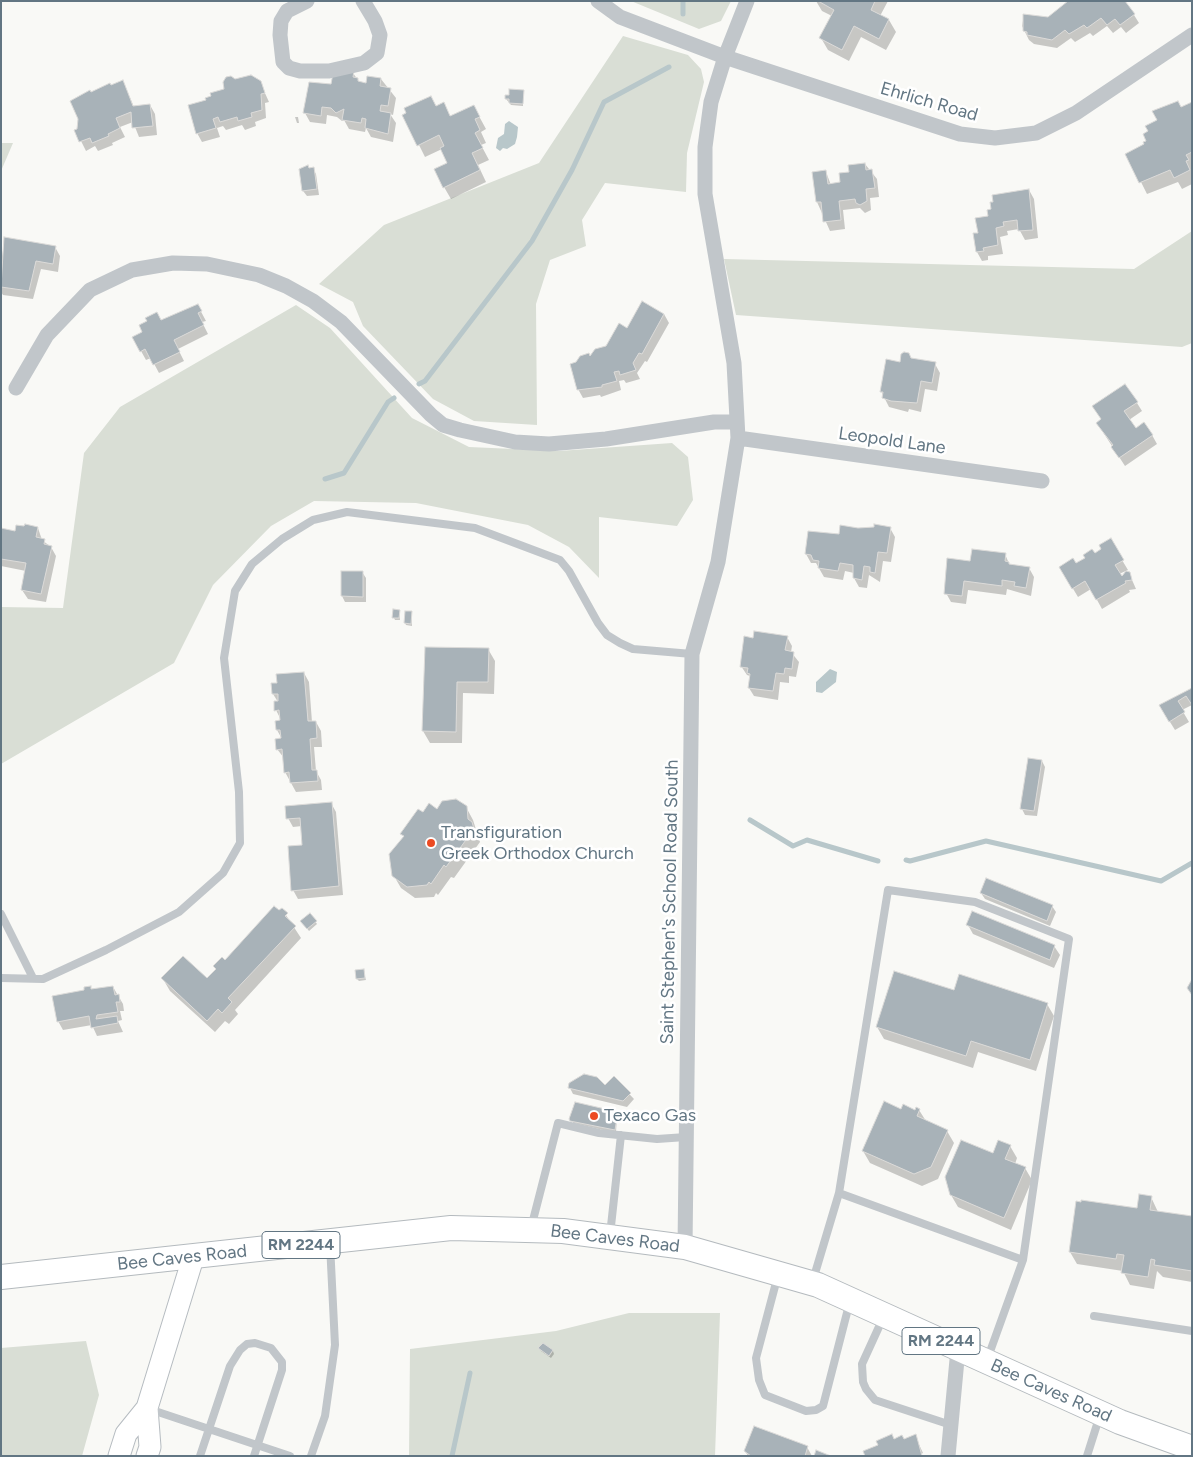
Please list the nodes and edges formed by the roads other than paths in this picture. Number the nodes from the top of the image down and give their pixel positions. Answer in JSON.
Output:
{"nodes":[{"id":1,"x":307,"y":1,"type":"edge"},
{"id":2,"x":363,"y":1,"type":"edge"},
{"id":3,"x":598,"y":1,"type":"edge"},
{"id":4,"x":746,"y":1,"type":"edge"},
{"id":5,"x":1192,"y":35,"type":"edge"},
{"id":6,"x":725,"y":57,"type":"junction"},
{"id":7,"x":16,"y":388,"type":"dead end"},
{"id":8,"x":737,"y":422,"type":"junction"},
{"id":9,"x":738,"y":438,"type":"junction"},
{"id":10,"x":1042,"y":481,"type":"dead end"},
{"id":11,"x":692,"y":654,"type":"junction"},
{"id":12,"x":1,"y":914,"type":"edge"},
{"id":13,"x":1,"y":978,"type":"edge"},
{"id":14,"x":33,"y":978,"type":"junction"},
{"id":15,"x":621,"y":1135,"type":"junction"},
{"id":16,"x":686,"y":1137,"type":"junction"},
{"id":17,"x":839,"y":1193,"type":"junction"},
{"id":18,"x":530,"y":1230,"type":"junction"},
{"id":19,"x":610,"y":1237,"type":"junction"},
{"id":20,"x":330,"y":1242,"type":"junction"},
{"id":21,"x":685,"y":1247,"type":"junction"},
{"id":22,"x":193,"y":1258,"type":"junction"},
{"id":23,"x":1023,"y":1260,"type":"junction"},
{"id":24,"x":778,"y":1274,"type":"junction"},
{"id":25,"x":1,"y":1277,"type":"edge"},
{"id":26,"x":812,"y":1283,"type":"junction"},
{"id":27,"x":850,"y":1300,"type":"junction"},
{"id":28,"x":884,"y":1315,"type":"junction"},
{"id":29,"x":1094,"y":1316,"type":"dead end"},
{"id":30,"x":1192,"y":1331,"type":"edge"},
{"id":31,"x":958,"y":1349,"type":"junction"},
{"id":32,"x":986,"y":1362,"type":"junction"},
{"id":33,"x":147,"y":1408,"type":"junction"},
{"id":34,"x":1101,"y":1413,"type":"junction"},
{"id":35,"x":951,"y":1425,"type":"junction"},
{"id":36,"x":209,"y":1429,"type":"junction"},
{"id":37,"x":258,"y":1445,"type":"junction"},
{"id":38,"x":1183,"y":1447,"type":"edge"},
{"id":39,"x":119,"y":1456,"type":"edge"},
{"id":40,"x":147,"y":1456,"type":"edge"},
{"id":41,"x":200,"y":1456,"type":"edge"},
{"id":42,"x":254,"y":1456,"type":"edge"},
{"id":43,"x":290,"y":1456,"type":"edge"},
{"id":44,"x":311,"y":1456,"type":"edge"},
{"id":45,"x":948,"y":1456,"type":"edge"},
{"id":46,"x":1087,"y":1456,"type":"edge"}],
"edges":[{"from":1,"to":2,"type":"street"},
{"from":3,"to":6,"type":"street","name":"Ehrlich Road"},
{"from":4,"to":6,"type":"street","name":"Saint Stephen's School Road South"},
{"from":5,"to":6,"type":"street","name":"Ehrlich Road"},
{"from":6,"to":8,"type":"street","name":"Saint Stephen's School Road South"},
{"from":7,"to":8,"type":"street"},
{"from":8,"to":9,"type":"street","name":"Saint Stephen's School Road South"},
{"from":9,"to":10,"type":"street","name":"Leopold Lane"},
{"from":9,"to":11,"type":"street","name":"Saint Stephen's School Road South"},
{"from":11,"to":14,"type":"lane"},
{"from":11,"to":16,"type":"street","name":"Saint Stephen's School Road South"},
{"from":12,"to":14,"type":"lane"},
{"from":13,"to":14,"type":"lane"},
{"from":15,"to":16,"type":"lane"},
{"from":15,"to":18,"type":"lane"},
{"from":15,"to":19,"type":"lane"},
{"from":16,"to":21,"type":"street","name":"Saint Stephen's School Road South"},
{"from":17,"to":23,"type":"lane"},
{"from":17,"to":23,"type":"lane"},
{"from":17,"to":26,"type":"lane"},
{"from":18,"to":19,"type":"main road","name":"Bee Caves Road","number":"RM 2244"},
{"from":18,"to":20,"type":"main road","name":"Bee Caves Road","number":"RM 2244"},
{"from":19,"to":21,"type":"main road","name":"Bee Caves Road","number":"RM 2244"},
{"from":20,"to":22,"type":"main road","name":"Bee Caves Road","number":"RM 2244"},
{"from":20,"to":44,"type":"lane"},
{"from":21,"to":24,"type":"main road","name":"Bee Caves Road","number":"RM 2244"},
{"from":22,"to":25,"type":"main road","name":"Bee Caves Road","number":"RM 2244"},
{"from":22,"to":33,"type":"street"},
{"from":23,"to":32,"type":"lane"},
{"from":24,"to":26,"type":"main road","name":"Bee Caves Road","number":"RM 2244"},
{"from":24,"to":27,"type":"lane"},
{"from":26,"to":27,"type":"main road","name":"Bee Caves Road","number":"RM 2244"},
{"from":27,"to":28,"type":"main road","name":"Bee Caves Road","number":"RM 2244"},
{"from":28,"to":31,"type":"main road","name":"Bee Caves Road","number":"RM 2244"},
{"from":28,"to":35,"type":"lane"},
{"from":29,"to":30,"type":"lane"},
{"from":31,"to":32,"type":"main road","name":"Bee Caves Road","number":"RM 2244"},
{"from":31,"to":35,"type":"street"},
{"from":32,"to":34,"type":"main road","name":"Bee Caves Road","number":"RM 2244"},
{"from":33,"to":36,"type":"lane"},
{"from":33,"to":39,"type":"street"},
{"from":33,"to":40,"type":"street"},
{"from":34,"to":38,"type":"main road","name":"Bee Caves Road","number":"RM 2244"},
{"from":34,"to":46,"type":"lane"},
{"from":35,"to":45,"type":"street"},
{"from":36,"to":37,"type":"lane"},
{"from":36,"to":37,"type":"lane"},
{"from":36,"to":41,"type":"lane"},
{"from":37,"to":42,"type":"lane"},
{"from":37,"to":43,"type":"lane"}]}
